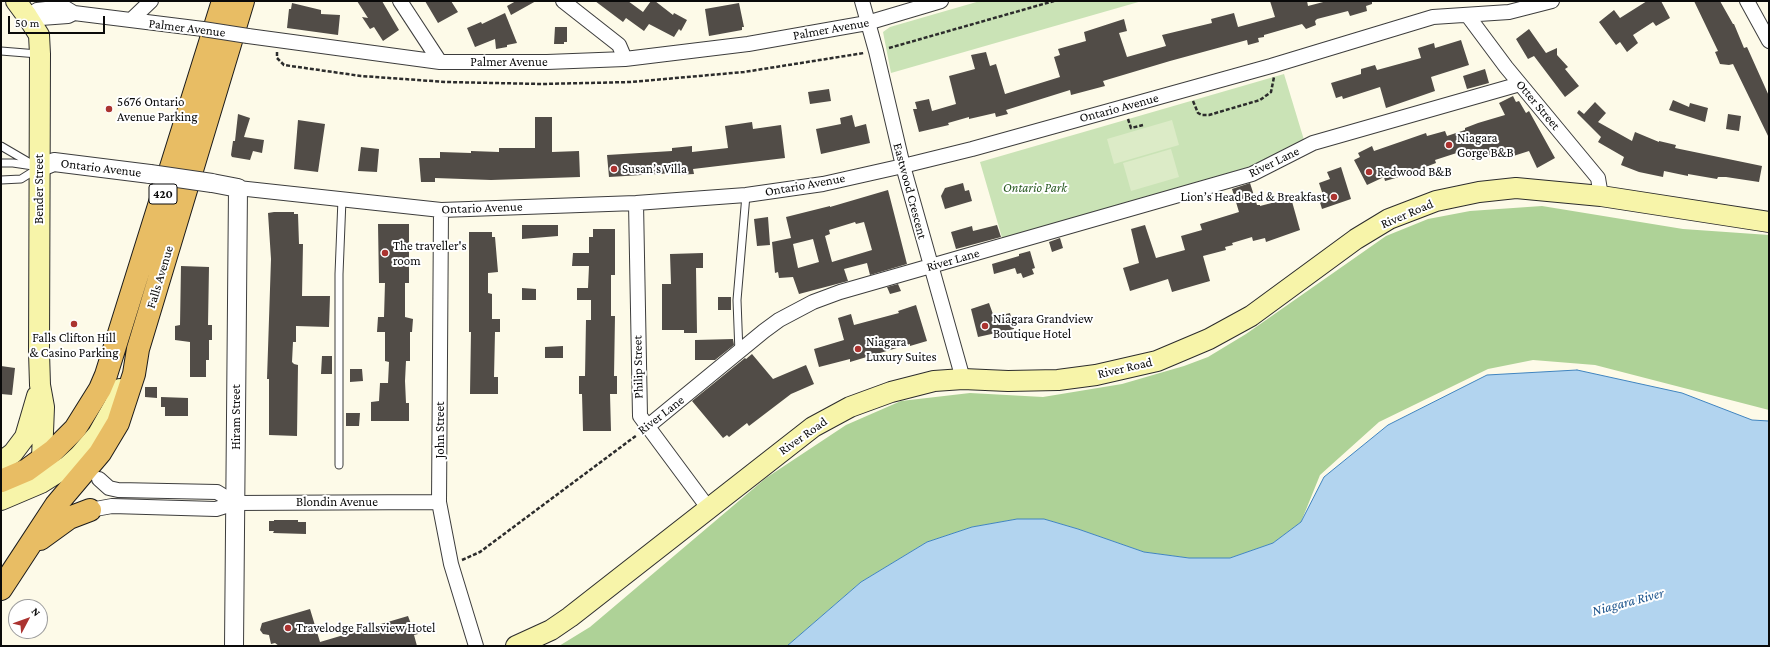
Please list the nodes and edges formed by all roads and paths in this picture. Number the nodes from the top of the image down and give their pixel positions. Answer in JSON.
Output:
{"nodes":[{"id":1,"x":151,"y":1,"type":"edge"},
{"id":2,"x":249,"y":1,"type":"edge"},
{"id":3,"x":400,"y":1,"type":"edge"},
{"id":4,"x":563,"y":1,"type":"edge"},
{"id":5,"x":862,"y":1,"type":"edge"},
{"id":6,"x":941,"y":1,"type":"edge"},
{"id":7,"x":1552,"y":1,"type":"edge"},
{"id":8,"x":1747,"y":1,"type":"edge"},
{"id":9,"x":22,"y":8,"type":"edge"},
{"id":10,"x":231,"y":12,"type":"edge"},
{"id":11,"x":1468,"y":16,"type":"junction"},
{"id":12,"x":131,"y":20,"type":"junction"},
{"id":13,"x":867,"y":23,"type":"junction"},
{"id":14,"x":276,"y":40,"type":"junction"},
{"id":15,"x":1769,"y":40,"type":"edge"},
{"id":16,"x":1,"y":51,"type":"edge"},
{"id":17,"x":40,"y":54,"type":"junction"},
{"id":18,"x":626,"y":59,"type":"junction"},
{"id":19,"x":440,"y":62,"type":"junction"},
{"id":20,"x":1271,"y":66,"type":"junction"},
{"id":21,"x":297,"y":68,"type":"dead end"},
{"id":22,"x":1520,"y":84,"type":"junction"},
{"id":23,"x":1191,"y":88,"type":"junction"},
{"id":24,"x":1124,"y":106,"type":"junction"},
{"id":25,"x":1143,"y":125,"type":"dead end"},
{"id":26,"x":1,"y":146,"type":"edge"},
{"id":27,"x":1,"y":163,"type":"edge"},
{"id":28,"x":903,"y":166,"type":"junction"},
{"id":29,"x":39,"y":168,"type":"junction"},
{"id":30,"x":1,"y":180,"type":"edge"},
{"id":31,"x":238,"y":188,"type":"junction"},
{"id":32,"x":746,"y":195,"type":"junction"},
{"id":33,"x":1601,"y":196,"type":"junction"},
{"id":34,"x":342,"y":199,"type":"junction"},
{"id":35,"x":636,"y":203,"type":"junction"},
{"id":36,"x":441,"y":210,"type":"junction"},
{"id":37,"x":1769,"y":222,"type":"edge"},
{"id":38,"x":930,"y":267,"type":"junction"},
{"id":39,"x":138,"y":349,"type":"junction"},
{"id":40,"x":739,"y":353,"type":"junction"},
{"id":41,"x":963,"y":380,"type":"junction"},
{"id":42,"x":40,"y":385,"type":"junction"},
{"id":43,"x":646,"y":427,"type":"junction"},
{"id":44,"x":100,"y":453,"type":"junction"},
{"id":45,"x":41,"y":461,"type":"junction"},
{"id":46,"x":1,"y":462,"type":"edge"},
{"id":47,"x":339,"y":464,"type":"dead end"},
{"id":48,"x":99,"y":479,"type":"joint"},
{"id":49,"x":1,"y":481,"type":"edge"},
{"id":50,"x":42,"y":483,"type":"junction"},
{"id":51,"x":1,"y":500,"type":"edge"},
{"id":52,"x":439,"y":502,"type":"junction"},
{"id":53,"x":235,"y":503,"type":"junction"},
{"id":54,"x":709,"y":509,"type":"junction"},
{"id":55,"x":90,"y":510,"type":"joint"},
{"id":56,"x":21,"y":559,"type":"junction"},
{"id":57,"x":451,"y":564,"type":"junction"},
{"id":58,"x":1,"y":589,"type":"edge"},
{"id":59,"x":234,"y":646,"type":"edge"},
{"id":60,"x":476,"y":646,"type":"edge"},
{"id":61,"x":516,"y":646,"type":"edge"}],
"edges":[{"from":1,"to":12,"type":"street"},
{"from":2,"to":10,"type":"highway"},
{"from":3,"to":19,"type":"street"},
{"from":4,"to":18,"type":"street"},
{"from":5,"to":13,"type":"street","name":"Eastwood Crescent"},
{"from":6,"to":13,"type":"street","name":"Palmer Avenue"},
{"from":7,"to":11,"type":"street","name":"Ontario Avenue"},
{"from":8,"to":15,"type":"street"},
{"from":9,"to":12,"type":"street","name":"Palmer Avenue"},
{"from":9,"to":17,"type":"main road","name":"Bender Street"},
{"from":10,"to":12,"type":"street","name":"Palmer Avenue","bridge":true},
{"from":10,"to":14,"type":"street","name":"Palmer Avenue"},
{"from":10,"to":39,"type":"highway","name":"Falls Avenue","number":"420"},
{"from":10,"to":45,"type":"highway","name":"Falls Avenue","number":"420"},
{"from":11,"to":20,"type":"street","name":"Ontario Avenue"},
{"from":11,"to":22,"type":"street","name":"Otter Street"},
{"from":13,"to":18,"type":"street","name":"Palmer Avenue"},
{"from":13,"to":28,"type":"street","name":"Eastwood Crescent"},
{"from":14,"to":19,"type":"street","name":"Palmer Avenue"},
{"from":14,"to":21,"type":"path"},
{"from":16,"to":17,"type":"lane"},
{"from":17,"to":29,"type":"main road","name":"Bender Street"},
{"from":18,"to":19,"type":"street","name":"Palmer Avenue"},
{"from":20,"to":23,"type":"street","name":"Ontario Avenue"},
{"from":20,"to":23,"type":"path"},
{"from":22,"to":33,"type":"street","name":"Otter Street"},
{"from":22,"to":38,"type":"street","name":"River Lane"},
{"from":23,"to":24,"type":"street","name":"Ontario Avenue"},
{"from":24,"to":25,"type":"path"},
{"from":24,"to":28,"type":"street","name":"Ontario Avenue"},
{"from":26,"to":29,"type":"lane"},
{"from":27,"to":29,"type":"lane"},
{"from":28,"to":32,"type":"street","name":"Ontario Avenue"},
{"from":28,"to":38,"type":"street","name":"Eastwood Crescent"},
{"from":29,"to":30,"type":"lane"},
{"from":29,"to":31,"type":"street","name":"Ontario Avenue","bridge":true},
{"from":29,"to":42,"type":"main road","name":"Bender Street"},
{"from":31,"to":34,"type":"street","name":"Ontario Avenue"},
{"from":31,"to":53,"type":"street","name":"Hiram Street"},
{"from":32,"to":35,"type":"street","name":"Ontario Avenue"},
{"from":32,"to":40,"type":"lane"},
{"from":33,"to":37,"type":"main road","name":"River Road"},
{"from":33,"to":41,"type":"main road","name":"River Road"},
{"from":34,"to":36,"type":"street","name":"Ontario Avenue"},
{"from":34,"to":47,"type":"lane"},
{"from":35,"to":36,"type":"street","name":"Ontario Avenue"},
{"from":35,"to":43,"type":"street","name":"Philip Street"},
{"from":36,"to":52,"type":"street","name":"John Street"},
{"from":38,"to":40,"type":"street","name":"River Lane"},
{"from":38,"to":41,"type":"street","name":"Eastwood Crescent"},
{"from":39,"to":44,"type":"highway"},
{"from":39,"to":50,"type":"main road","name":"Falls Avenue"},
{"from":40,"to":43,"type":"street","name":"River Lane"},
{"from":41,"to":54,"type":"main road","name":"River Road"},
{"from":42,"to":45,"type":"main road","name":"Bender Street"},
{"from":42,"to":46,"type":"main road","name":"Bender Street"},
{"from":43,"to":54,"type":"street","name":"Philip Street"},
{"from":43,"to":57,"type":"path","name":"River Lane"},
{"from":44,"to":48,"type":"highway"},
{"from":44,"to":56,"type":"highway"},
{"from":45,"to":49,"type":"highway","name":"Falls Avenue","number":"420"},
{"from":45,"to":50,"type":"main road","name":"Bender Street"},
{"from":48,"to":53,"type":"street"},
{"from":50,"to":51,"type":"main road","name":"Falls Avenue"},
{"from":52,"to":53,"type":"street","name":"Blondin Avenue"},
{"from":52,"to":57,"type":"street","name":"John Street"},
{"from":53,"to":55,"type":"street","name":"Blondin Avenue"},
{"from":53,"to":59,"type":"street","name":"Hiram Street"},
{"from":54,"to":61,"type":"main road","name":"River Road"},
{"from":55,"to":56,"type":"highway"},
{"from":56,"to":58,"type":"highway"},
{"from":57,"to":60,"type":"street","name":"John Street"}]}
